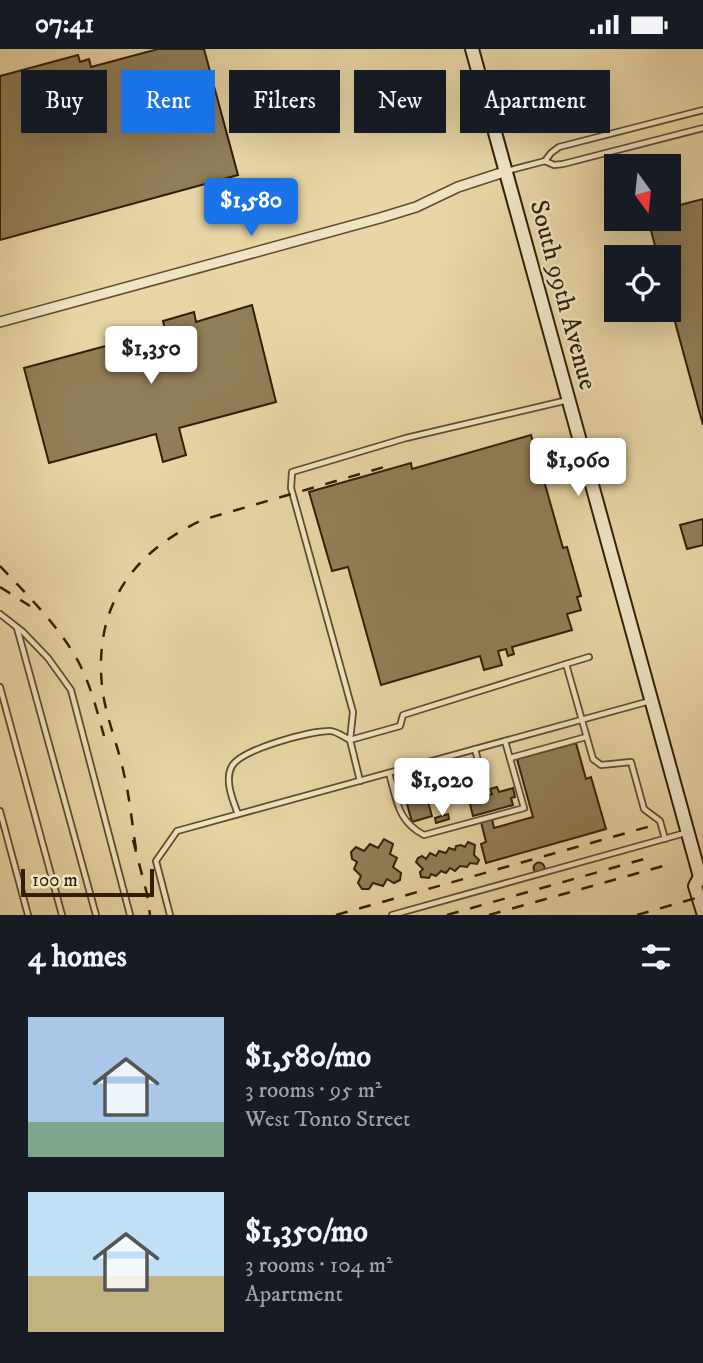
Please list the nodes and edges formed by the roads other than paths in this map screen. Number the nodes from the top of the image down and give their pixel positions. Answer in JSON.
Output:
{"nodes":[{"id":1,"x":472,"y":49,"type":"edge"},
{"id":2,"x":703,"y":110,"type":"edge"},
{"id":3,"x":703,"y":128,"type":"edge"},
{"id":4,"x":545,"y":161,"type":"junction"},
{"id":5,"x":506,"y":171,"type":"junction"},
{"id":6,"x":0,"y":322,"type":"edge"},
{"id":7,"x":569,"y":400,"type":"junction"},
{"id":8,"x":0,"y":614,"type":"edge"},
{"id":9,"x":17,"y":627,"type":"junction"},
{"id":10,"x":590,"y":657,"type":"dead end"},
{"id":11,"x":566,"y":664,"type":"junction"},
{"id":12,"x":0,"y":687,"type":"edge"},
{"id":13,"x":651,"y":701,"type":"junction"},
{"id":14,"x":581,"y":720,"type":"junction"},
{"id":15,"x":586,"y":737,"type":"junction"},
{"id":16,"x":350,"y":740,"type":"junction"},
{"id":17,"x":505,"y":741,"type":"junction"},
{"id":18,"x":475,"y":749,"type":"junction"},
{"id":19,"x":510,"y":758,"type":"junction"},
{"id":20,"x":389,"y":773,"type":"junction"},
{"id":21,"x":360,"y":781,"type":"junction"},
{"id":22,"x":431,"y":787,"type":"dead end"},
{"id":23,"x":0,"y":811,"type":"edge"},
{"id":24,"x":239,"y":814,"type":"junction"},
{"id":25,"x":688,"y":833,"type":"junction"},
{"id":26,"x":665,"y":839,"type":"junction"},
{"id":27,"x":701,"y":878,"type":"edge"},
{"id":28,"x":703,"y":912,"type":"edge"},
{"id":29,"x":28,"y":915,"type":"edge"},
{"id":30,"x":62,"y":915,"type":"edge"},
{"id":31,"x":96,"y":915,"type":"edge"},
{"id":32,"x":130,"y":915,"type":"edge"},
{"id":33,"x":170,"y":915,"type":"edge"},
{"id":34,"x":392,"y":915,"type":"edge"}],
"edges":[{"from":1,"to":5,"type":"main road","name":"South 99th Avenue"},
{"from":2,"to":4,"type":"lane"},
{"from":3,"to":4,"type":"lane"},
{"from":4,"to":5,"type":"lane"},
{"from":5,"to":6,"type":"street"},
{"from":5,"to":7,"type":"main road","name":"South 99th Avenue"},
{"from":7,"to":13,"type":"main road","name":"South 99th Avenue"},
{"from":7,"to":16,"type":"lane"},
{"from":8,"to":9,"type":"lane"},
{"from":9,"to":31,"type":"lane"},
{"from":9,"to":32,"type":"lane"},
{"from":10,"to":11,"type":"lane"},
{"from":11,"to":14,"type":"lane"},
{"from":11,"to":16,"type":"lane"},
{"from":12,"to":30,"type":"lane"},
{"from":13,"to":14,"type":"lane"},
{"from":13,"to":25,"type":"main road","name":"South 99th Avenue"},
{"from":14,"to":15,"type":"lane"},
{"from":14,"to":17,"type":"lane"},
{"from":15,"to":19,"type":"lane"},
{"from":15,"to":26,"type":"lane"},
{"from":16,"to":21,"type":"lane"},
{"from":16,"to":24,"type":"lane"},
{"from":17,"to":18,"type":"lane"},
{"from":17,"to":19,"type":"lane"},
{"from":18,"to":20,"type":"lane"},
{"from":18,"to":22,"type":"lane"},
{"from":19,"to":20,"type":"lane"},
{"from":20,"to":21,"type":"lane"},
{"from":21,"to":24,"type":"lane"},
{"from":23,"to":29,"type":"lane"},
{"from":24,"to":33,"type":"lane"},
{"from":25,"to":26,"type":"lane"},
{"from":25,"to":27,"type":"main road","name":"South 99th Avenue"},
{"from":26,"to":34,"type":"lane"},
{"from":27,"to":28,"type":"main road","name":"South 99th Avenue"}]}
